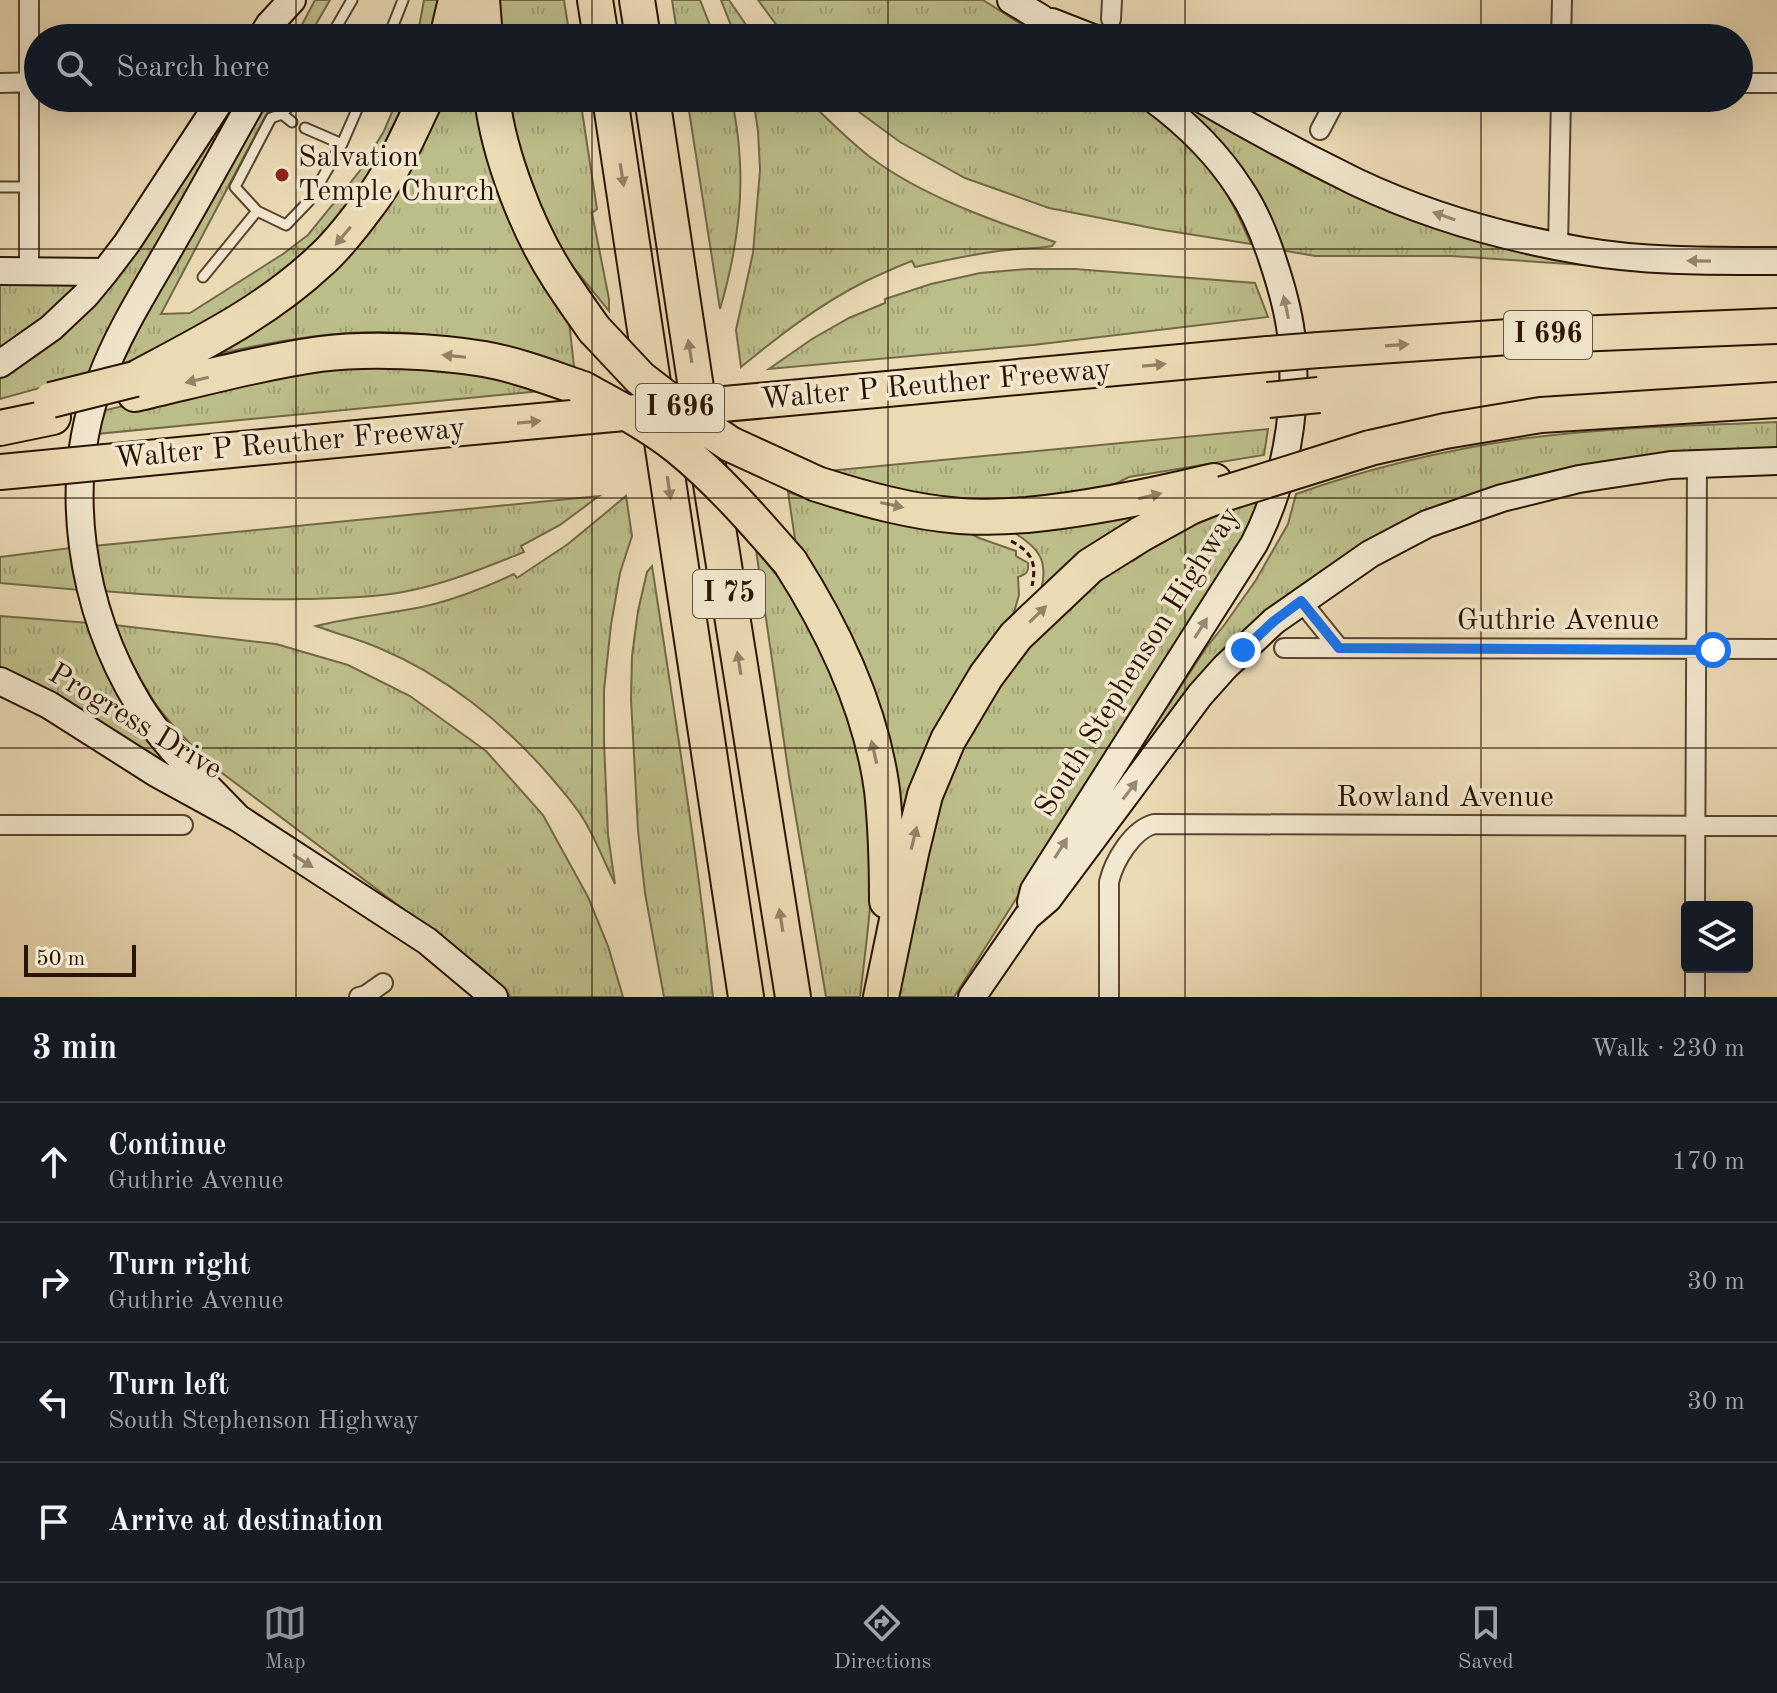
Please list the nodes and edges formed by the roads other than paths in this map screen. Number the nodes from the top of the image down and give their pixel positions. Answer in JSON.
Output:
{"nodes":[{"id":1,"x":29,"y":0,"type":"edge"},
{"id":2,"x":295,"y":0,"type":"edge"},
{"id":3,"x":352,"y":0,"type":"edge"},
{"id":4,"x":403,"y":0,"type":"edge"},
{"id":5,"x":456,"y":0,"type":"edge"},
{"id":6,"x":482,"y":0,"type":"edge"},
{"id":7,"x":595,"y":0,"type":"edge"},
{"id":8,"x":637,"y":0,"type":"edge"},
{"id":9,"x":1011,"y":0,"type":"edge"},
{"id":10,"x":1112,"y":0,"type":"edge"},
{"id":11,"x":1562,"y":0,"type":"edge"},
{"id":12,"x":1041,"y":18,"type":"junction"},
{"id":13,"x":30,"y":24,"type":"edge"},
{"id":14,"x":270,"y":24,"type":"edge"},
{"id":15,"x":288,"y":24,"type":"edge"},
{"id":16,"x":338,"y":24,"type":"edge"},
{"id":17,"x":394,"y":24,"type":"edge"},
{"id":18,"x":450,"y":24,"type":"edge"},
{"id":19,"x":484,"y":24,"type":"edge"},
{"id":20,"x":599,"y":24,"type":"edge"},
{"id":21,"x":641,"y":24,"type":"edge"},
{"id":22,"x":1048,"y":24,"type":"edge"},
{"id":23,"x":1059,"y":24,"type":"edge"},
{"id":24,"x":1104,"y":24,"type":"edge"},
{"id":25,"x":1561,"y":24,"type":"edge"},
{"id":26,"x":24,"y":82,"type":"edge"},
{"id":27,"x":0,"y":83,"type":"edge"},
{"id":28,"x":1753,"y":83,"type":"edge"},
{"id":29,"x":1777,"y":83,"type":"edge"},
{"id":30,"x":33,"y":112,"type":"edge"},
{"id":31,"x":213,"y":112,"type":"edge"},
{"id":32,"x":246,"y":112,"type":"edge"},
{"id":33,"x":356,"y":112,"type":"edge"},
{"id":34,"x":420,"y":112,"type":"edge"},
{"id":35,"x":495,"y":112,"type":"edge"},
{"id":36,"x":612,"y":112,"type":"edge"},
{"id":37,"x":654,"y":112,"type":"edge"},
{"id":38,"x":1171,"y":112,"type":"edge"},
{"id":39,"x":1225,"y":112,"type":"edge"},
{"id":40,"x":1330,"y":112,"type":"edge"},
{"id":41,"x":1561,"y":112,"type":"edge"},
{"id":42,"x":282,"y":114,"type":"joint"},
{"id":43,"x":292,"y":122,"type":"dead end"},
{"id":44,"x":305,"y":128,"type":"dead end"},
{"id":45,"x":1320,"y":130,"type":"dead end"},
{"id":46,"x":342,"y":144,"type":"junction"},
{"id":47,"x":0,"y":187,"type":"edge"},
{"id":48,"x":30,"y":187,"type":"junction"},
{"id":49,"x":257,"y":211,"type":"junction"},
{"id":50,"x":1558,"y":246,"type":"junction"},
{"id":51,"x":1777,"y":261,"type":"edge"},
{"id":52,"x":0,"y":271,"type":"edge"},
{"id":53,"x":29,"y":272,"type":"junction"},
{"id":54,"x":105,"y":272,"type":"junction"},
{"id":55,"x":203,"y":277,"type":"dead end"},
{"id":56,"x":1777,"y":326,"type":"edge"},
{"id":57,"x":0,"y":364,"type":"edge"},
{"id":58,"x":135,"y":386,"type":"junction"},
{"id":59,"x":1319,"y":395,"type":"dead end"},
{"id":60,"x":1268,"y":400,"type":"dead end"},
{"id":61,"x":1777,"y":400,"type":"edge"},
{"id":62,"x":52,"y":408,"type":"junction"},
{"id":63,"x":0,"y":413,"type":"edge"},
{"id":64,"x":0,"y":428,"type":"edge"},
{"id":65,"x":1777,"y":461,"type":"edge"},
{"id":66,"x":1697,"y":464,"type":"junction"},
{"id":67,"x":0,"y":472,"type":"edge"},
{"id":68,"x":1222,"y":487,"type":"junction"},
{"id":69,"x":1301,"y":601,"type":"junction"},
{"id":70,"x":1284,"y":648,"type":"dead end"},
{"id":71,"x":1339,"y":648,"type":"junction"},
{"id":72,"x":1777,"y":649,"type":"edge"},
{"id":73,"x":1695,"y":650,"type":"junction"},
{"id":74,"x":0,"y":681,"type":"edge"},
{"id":75,"x":238,"y":818,"type":"junction"},
{"id":76,"x":0,"y":825,"type":"edge"},
{"id":77,"x":183,"y":825,"type":"dead end"},
{"id":78,"x":1777,"y":826,"type":"edge"},
{"id":79,"x":1695,"y":827,"type":"junction"},
{"id":80,"x":729,"y":893,"type":"junction"},
{"id":81,"x":1695,"y":901,"type":"edge"},
{"id":82,"x":1027,"y":917,"type":"junction"},
{"id":83,"x":1695,"y":973,"type":"edge"},
{"id":84,"x":383,"y":983,"type":"dead end"},
{"id":85,"x":359,"y":997,"type":"edge"},
{"id":86,"x":494,"y":997,"type":"edge"},
{"id":87,"x":734,"y":997,"type":"edge"},
{"id":88,"x":746,"y":997,"type":"edge"},
{"id":89,"x":793,"y":997,"type":"edge"},
{"id":90,"x":880,"y":997,"type":"edge"},
{"id":91,"x":972,"y":997,"type":"edge"},
{"id":92,"x":1109,"y":997,"type":"edge"},
{"id":93,"x":1695,"y":997,"type":"edge"}],
"edges":[{"from":1,"to":13,"type":"street"},
{"from":2,"to":14,"type":"main road"},
{"from":2,"to":15,"type":"main road"},
{"from":3,"to":16,"type":"lane"},
{"from":4,"to":17,"type":"lane"},
{"from":5,"to":18,"type":"highway"},
{"from":6,"to":19,"type":"highway"},
{"from":7,"to":20,"type":"highway"},
{"from":8,"to":21,"type":"highway"},
{"from":9,"to":12,"type":"main road"},
{"from":10,"to":24,"type":"street"},
{"from":11,"to":25,"type":"street"},
{"from":12,"to":22,"type":"main road"},
{"from":12,"to":23,"type":"main road"},
{"from":26,"to":27,"type":"street"},
{"from":28,"to":29,"type":"street"},
{"from":30,"to":48,"type":"street"},
{"from":31,"to":54,"type":"main road"},
{"from":32,"to":75,"type":"main road"},
{"from":33,"to":46,"type":"lane"},
{"from":34,"to":58,"type":"highway","one_way":true},
{"from":35,"to":68,"type":"highway","one_way":true,"bridge":true},
{"from":36,"to":80,"type":"highway","number":"I 75","one_way":true},
{"from":89,"to":37,"type":"highway","number":"I 75","one_way":true},
{"from":82,"to":38,"type":"main road","name":"South Stephenson Highway","one_way":true},
{"from":50,"to":39,"type":"main road","one_way":true},
{"from":40,"to":45,"type":"street"},
{"from":41,"to":50,"type":"street"},
{"from":42,"to":43,"type":"lane"},
{"from":42,"to":49,"type":"lane"},
{"from":44,"to":46,"type":"lane"},
{"from":46,"to":49,"type":"lane"},
{"from":47,"to":48,"type":"lane"},
{"from":48,"to":53,"type":"street"},
{"from":49,"to":55,"type":"lane"},
{"from":51,"to":50,"type":"main road","one_way":true},
{"from":52,"to":53,"type":"main road"},
{"from":53,"to":54,"type":"main road"},
{"from":54,"to":57,"type":"main road"},
{"from":67,"to":56,"type":"highway","name":"Walter P Reuther Freeway","number":"I 696","one_way":true,"bridge":true},
{"from":58,"to":62,"type":"highway"},
{"from":90,"to":58,"type":"highway","one_way":true,"bridge":true},
{"from":59,"to":60,"type":"highway","bridge":true},
{"from":61,"to":68,"type":"highway","bridge":true},
{"from":62,"to":63,"type":"highway"},
{"from":62,"to":64,"type":"highway"},
{"from":65,"to":66,"type":"main road","name":"South Stephenson Highway"},
{"from":66,"to":69,"type":"main road","name":"South Stephenson Highway"},
{"from":66,"to":73,"type":"street"},
{"from":90,"to":68,"type":"highway","one_way":true},
{"from":69,"to":71,"type":"street"},
{"from":82,"to":69,"type":"main road","name":"South Stephenson Highway","one_way":true},
{"from":70,"to":71,"type":"street","name":"Guthrie Avenue"},
{"from":71,"to":73,"type":"street","name":"Guthrie Avenue"},
{"from":72,"to":73,"type":"street","name":"Guthrie Avenue"},
{"from":73,"to":79,"type":"street"},
{"from":74,"to":75,"type":"main road","name":"Progress Drive"},
{"from":75,"to":86,"type":"main road","one_way":true},
{"from":76,"to":77,"type":"street"},
{"from":78,"to":79,"type":"street","name":"Rowland Avenue"},
{"from":79,"to":81,"type":"street"},
{"from":79,"to":92,"type":"street","name":"Rowland Avenue"},
{"from":80,"to":87,"type":"highway"},
{"from":80,"to":88,"type":"highway","number":"I 75"},
{"from":82,"to":91,"type":"main road","name":"South Stephenson Highway"},
{"from":83,"to":93,"type":"street"},
{"from":84,"to":85,"type":"street"}]}
